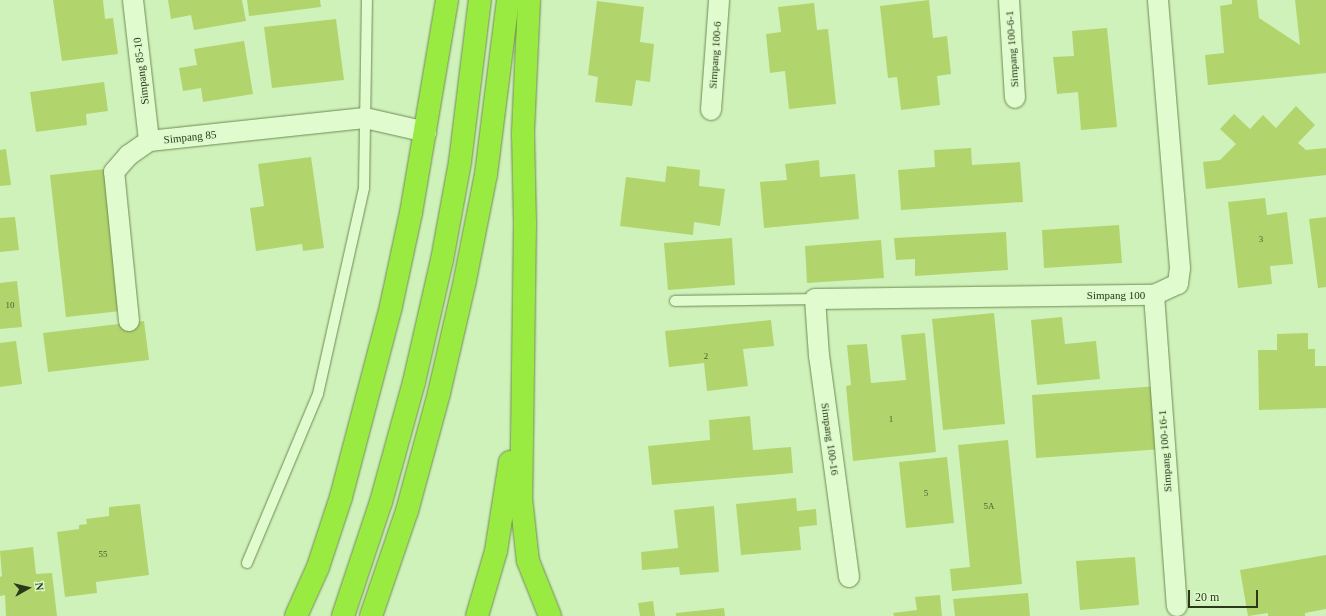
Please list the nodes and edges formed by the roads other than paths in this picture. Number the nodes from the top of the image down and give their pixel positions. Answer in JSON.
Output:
{"nodes":[{"id":1,"x":133,"y":0,"type":"edge"},
{"id":2,"x":367,"y":0,"type":"edge"},
{"id":3,"x":447,"y":0,"type":"edge"},
{"id":4,"x":480,"y":0,"type":"edge"},
{"id":5,"x":508,"y":0,"type":"edge"},
{"id":6,"x":529,"y":0,"type":"edge"},
{"id":7,"x":719,"y":0,"type":"edge"},
{"id":8,"x":1009,"y":0,"type":"edge"},
{"id":9,"x":1158,"y":0,"type":"edge"},
{"id":10,"x":1015,"y":98,"type":"dead end"},
{"id":11,"x":711,"y":110,"type":"dead end"},
{"id":12,"x":365,"y":118,"type":"junction"},
{"id":13,"x":426,"y":132,"type":"junction"},
{"id":14,"x":150,"y":141,"type":"junction"},
{"id":15,"x":1154,"y":295,"type":"junction"},
{"id":16,"x":815,"y":299,"type":"junction"},
{"id":17,"x":675,"y":301,"type":"dead end"},
{"id":18,"x":129,"y":321,"type":"dead end"},
{"id":19,"x":521,"y":382,"type":"junction"},
{"id":20,"x":247,"y":563,"type":"dead end"},
{"id":21,"x":318,"y":567,"type":"junction"},
{"id":22,"x":849,"y":577,"type":"dead end"},
{"id":23,"x":1177,"y":606,"type":"dead end"},
{"id":24,"x":296,"y":616,"type":"edge"},
{"id":25,"x":310,"y":616,"type":"edge"},
{"id":26,"x":343,"y":616,"type":"edge"},
{"id":27,"x":372,"y":616,"type":"edge"},
{"id":28,"x":476,"y":616,"type":"edge"},
{"id":29,"x":550,"y":616,"type":"edge"}],
"edges":[{"from":1,"to":14,"type":"street","name":"Simpang 85-10"},
{"from":2,"to":12,"type":"lane"},
{"from":3,"to":13,"type":"highway"},
{"from":4,"to":26,"type":"highway"},
{"from":5,"to":27,"type":"highway"},
{"from":6,"to":19,"type":"highway"},
{"from":7,"to":11,"type":"street","name":"Simpang 100-6"},
{"from":8,"to":10,"type":"street","name":"Simpang 100-6-1"},
{"from":9,"to":15,"type":"street","name":"Simpang 100"},
{"from":12,"to":13,"type":"street","name":"Simpang 85"},
{"from":12,"to":14,"type":"street","name":"Simpang 85"},
{"from":12,"to":20,"type":"lane"},
{"from":13,"to":21,"type":"highway"},
{"from":14,"to":18,"type":"street","name":"Simpang 85"},
{"from":15,"to":16,"type":"street","name":"Simpang 100"},
{"from":15,"to":23,"type":"street","name":"Simpang 100-16-1"},
{"from":16,"to":17,"type":"lane"},
{"from":16,"to":22,"type":"street","name":"Simpang 100-16"},
{"from":19,"to":28,"type":"highway"},
{"from":19,"to":29,"type":"highway"},
{"from":21,"to":24,"type":"highway"},
{"from":21,"to":25,"type":"highway"}]}
